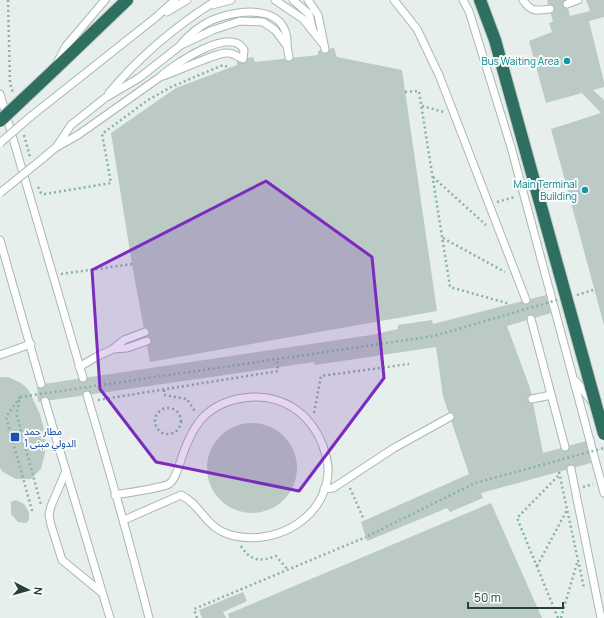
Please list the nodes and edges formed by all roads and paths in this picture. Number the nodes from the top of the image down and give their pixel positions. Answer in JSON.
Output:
{"nodes":[{"id":1,"x":105,"y":0,"type":"edge"},
{"id":2,"x":127,"y":0,"type":"edge"},
{"id":3,"x":175,"y":0,"type":"edge"},
{"id":4,"x":187,"y":0,"type":"edge"},
{"id":5,"x":217,"y":0,"type":"edge"},
{"id":6,"x":231,"y":0,"type":"edge"},
{"id":7,"x":275,"y":0,"type":"edge"},
{"id":8,"x":293,"y":0,"type":"edge"},
{"id":9,"x":308,"y":0,"type":"edge"},
{"id":10,"x":394,"y":0,"type":"edge"},
{"id":11,"x":463,"y":0,"type":"edge"},
{"id":12,"x":480,"y":0,"type":"edge"},
{"id":13,"x":523,"y":0,"type":"edge"},
{"id":14,"x":578,"y":0,"type":"edge"},
{"id":15,"x":567,"y":4,"type":"dead end"},
{"id":16,"x":206,"y":7,"type":"junction"},
{"id":17,"x":550,"y":9,"type":"dead end"},
{"id":18,"x":155,"y":18,"type":"junction"},
{"id":19,"x":314,"y":31,"type":"junction"},
{"id":20,"x":289,"y":57,"type":"dead end"},
{"id":21,"x":230,"y":68,"type":"dead end"},
{"id":22,"x":54,"y":70,"type":"junction"},
{"id":23,"x":160,"y":77,"type":"junction"},
{"id":24,"x":405,"y":92,"type":"dead end"},
{"id":25,"x":0,"y":94,"type":"edge"},
{"id":26,"x":105,"y":98,"type":"junction"},
{"id":27,"x":422,"y":106,"type":"junction"},
{"id":28,"x":448,"y":113,"type":"dead end"},
{"id":29,"x":0,"y":121,"type":"edge"},
{"id":30,"x":0,"y":143,"type":"edge"},
{"id":31,"x":56,"y":148,"type":"junction"},
{"id":32,"x":433,"y":176,"type":"junction"},
{"id":33,"x":111,"y":183,"type":"dead end"},
{"id":34,"x":0,"y":193,"type":"edge"},
{"id":35,"x":524,"y":194,"type":"junction"},
{"id":36,"x":490,"y":204,"type":"junction"},
{"id":37,"x":491,"y":230,"type":"dead end"},
{"id":38,"x":442,"y":238,"type":"junction"},
{"id":39,"x":0,"y":240,"type":"edge"},
{"id":40,"x":132,"y":264,"type":"dead end"},
{"id":41,"x":507,"y":272,"type":"dead end"},
{"id":42,"x":52,"y":275,"type":"junction"},
{"id":43,"x":594,"y":290,"type":"dead end"},
{"id":44,"x":571,"y":296,"type":"dead end"},
{"id":45,"x":563,"y":299,"type":"dead end"},
{"id":46,"x":526,"y":300,"type":"dead end"},
{"id":47,"x":510,"y":304,"type":"dead end"},
{"id":48,"x":531,"y":319,"type":"dead end"},
{"id":49,"x":145,"y":332,"type":"dead end"},
{"id":50,"x":147,"y":341,"type":"dead end"},
{"id":51,"x":31,"y":344,"type":"junction"},
{"id":52,"x":113,"y":349,"type":"junction"},
{"id":53,"x":0,"y":355,"type":"edge"},
{"id":54,"x":277,"y":359,"type":"junction"},
{"id":55,"x":409,"y":364,"type":"dead end"},
{"id":56,"x":79,"y":367,"type":"junction"},
{"id":57,"x":573,"y":377,"type":"junction"},
{"id":58,"x":83,"y":378,"type":"dead end"},
{"id":59,"x":41,"y":384,"type":"dead end"},
{"id":60,"x":164,"y":390,"type":"junction"},
{"id":61,"x":551,"y":395,"type":"junction"},
{"id":62,"x":20,"y":397,"type":"junction"},
{"id":63,"x":88,"y":399,"type":"joint"},
{"id":64,"x":532,"y":399,"type":"dead end"},
{"id":65,"x":45,"y":401,"type":"dead end"},
{"id":66,"x":168,"y":408,"type":"joint"},
{"id":67,"x":197,"y":414,"type":"dead end"},
{"id":68,"x":450,"y":417,"type":"dead end"},
{"id":69,"x":311,"y":420,"type":"dead end"},
{"id":70,"x":604,"y":420,"type":"edge"},
{"id":71,"x":604,"y":434,"type":"edge"},
{"id":72,"x":565,"y":447,"type":"dead end"},
{"id":73,"x":604,"y":448,"type":"edge"},
{"id":74,"x":571,"y":469,"type":"dead end"},
{"id":75,"x":66,"y":471,"type":"junction"},
{"id":76,"x":347,"y":481,"type":"dead end"},
{"id":77,"x":324,"y":489,"type":"junction"},
{"id":78,"x":604,"y":493,"type":"edge"},
{"id":79,"x":115,"y":495,"type":"junction"},
{"id":80,"x":567,"y":510,"type":"junction"},
{"id":81,"x":43,"y":513,"type":"dead end"},
{"id":82,"x":32,"y":514,"type":"dead end"},
{"id":83,"x":124,"y":520,"type":"junction"},
{"id":84,"x":364,"y":520,"type":"dead end"},
{"id":85,"x":240,"y":544,"type":"dead end"},
{"id":86,"x":578,"y":561,"type":"junction"},
{"id":87,"x":537,"y":566,"type":"junction"},
{"id":88,"x":288,"y":570,"type":"junction"},
{"id":89,"x":584,"y":590,"type":"dead end"},
{"id":90,"x":102,"y":592,"type":"junction"},
{"id":91,"x":110,"y":618,"type":"edge"},
{"id":92,"x":149,"y":618,"type":"edge"},
{"id":93,"x":197,"y":618,"type":"edge"},
{"id":94,"x":558,"y":618,"type":"edge"},
{"id":95,"x":561,"y":618,"type":"edge"},
{"id":96,"x":601,"y":618,"type":"edge"}],
"edges":[{"from":1,"to":22,"type":"lane"},
{"from":2,"to":22,"type":"highway"},
{"from":3,"to":18,"type":"lane"},
{"from":4,"to":18,"type":"lane"},
{"from":5,"to":16,"type":"lane"},
{"from":6,"to":16,"type":"lane"},
{"from":7,"to":19,"type":"lane"},
{"from":8,"to":19,"type":"lane"},
{"from":9,"to":19,"type":"lane"},
{"from":10,"to":36,"type":"lane"},
{"from":11,"to":35,"type":"lane"},
{"from":12,"to":71,"type":"highway","bridge":true},
{"from":13,"to":17,"type":"lane"},
{"from":14,"to":15,"type":"lane"},
{"from":16,"to":26,"type":"lane"},
{"from":18,"to":30,"type":"lane","bridge":true},
{"from":20,"to":26,"type":"lane"},
{"from":21,"to":33,"type":"path"},
{"from":22,"to":29,"type":"highway","bridge":true},
{"from":23,"to":23,"type":"lane"},
{"from":23,"to":31,"type":"lane"},
{"from":24,"to":27,"type":"path"},
{"from":25,"to":42,"type":"lane"},
{"from":26,"to":31,"type":"lane"},
{"from":27,"to":28,"type":"path"},
{"from":27,"to":32,"type":"path"},
{"from":31,"to":34,"type":"lane","bridge":true},
{"from":32,"to":37,"type":"path"},
{"from":32,"to":38,"type":"path"},
{"from":35,"to":36,"type":"path"},
{"from":35,"to":57,"type":"lane"},
{"from":36,"to":46,"type":"lane"},
{"from":38,"to":41,"type":"path"},
{"from":38,"to":47,"type":"path"},
{"from":39,"to":51,"type":"lane"},
{"from":40,"to":42,"type":"path"},
{"from":42,"to":56,"type":"lane"},
{"from":43,"to":44,"type":"path","bridge":true},
{"from":45,"to":54,"type":"path","bridge":true},
{"from":48,"to":61,"type":"lane"},
{"from":49,"to":52,"type":"lane"},
{"from":50,"to":52,"type":"lane"},
{"from":51,"to":53,"type":"lane"},
{"from":51,"to":59,"type":"lane"},
{"from":52,"to":56,"type":"lane"},
{"from":54,"to":60,"type":"path"},
{"from":54,"to":62,"type":"path","bridge":true},
{"from":55,"to":69,"type":"path"},
{"from":56,"to":58,"type":"lane"},
{"from":57,"to":70,"type":"lane"},
{"from":57,"to":78,"type":"lane"},
{"from":60,"to":63,"type":"path"},
{"from":60,"to":67,"type":"path"},
{"from":61,"to":64,"type":"lane"},
{"from":61,"to":72,"type":"lane"},
{"from":62,"to":81,"type":"path"},
{"from":62,"to":82,"type":"path"},
{"from":63,"to":79,"type":"lane"},
{"from":65,"to":75,"type":"lane"},
{"from":66,"to":66,"type":"path"},
{"from":68,"to":77,"type":"lane"},
{"from":73,"to":88,"type":"path","bridge":true},
{"from":74,"to":96,"type":"lane"},
{"from":75,"to":90,"type":"lane"},
{"from":75,"to":90,"type":"lane"},
{"from":76,"to":84,"type":"path"},
{"from":77,"to":79,"type":"lane"},
{"from":77,"to":83,"type":"lane"},
{"from":79,"to":83,"type":"lane"},
{"from":80,"to":86,"type":"path"},
{"from":80,"to":87,"type":"path"},
{"from":80,"to":87,"type":"path"},
{"from":83,"to":92,"type":"lane"},
{"from":85,"to":88,"type":"path"},
{"from":86,"to":89,"type":"path"},
{"from":86,"to":95,"type":"path"},
{"from":87,"to":94,"type":"path"},
{"from":88,"to":93,"type":"path"},
{"from":90,"to":91,"type":"lane"}]}
